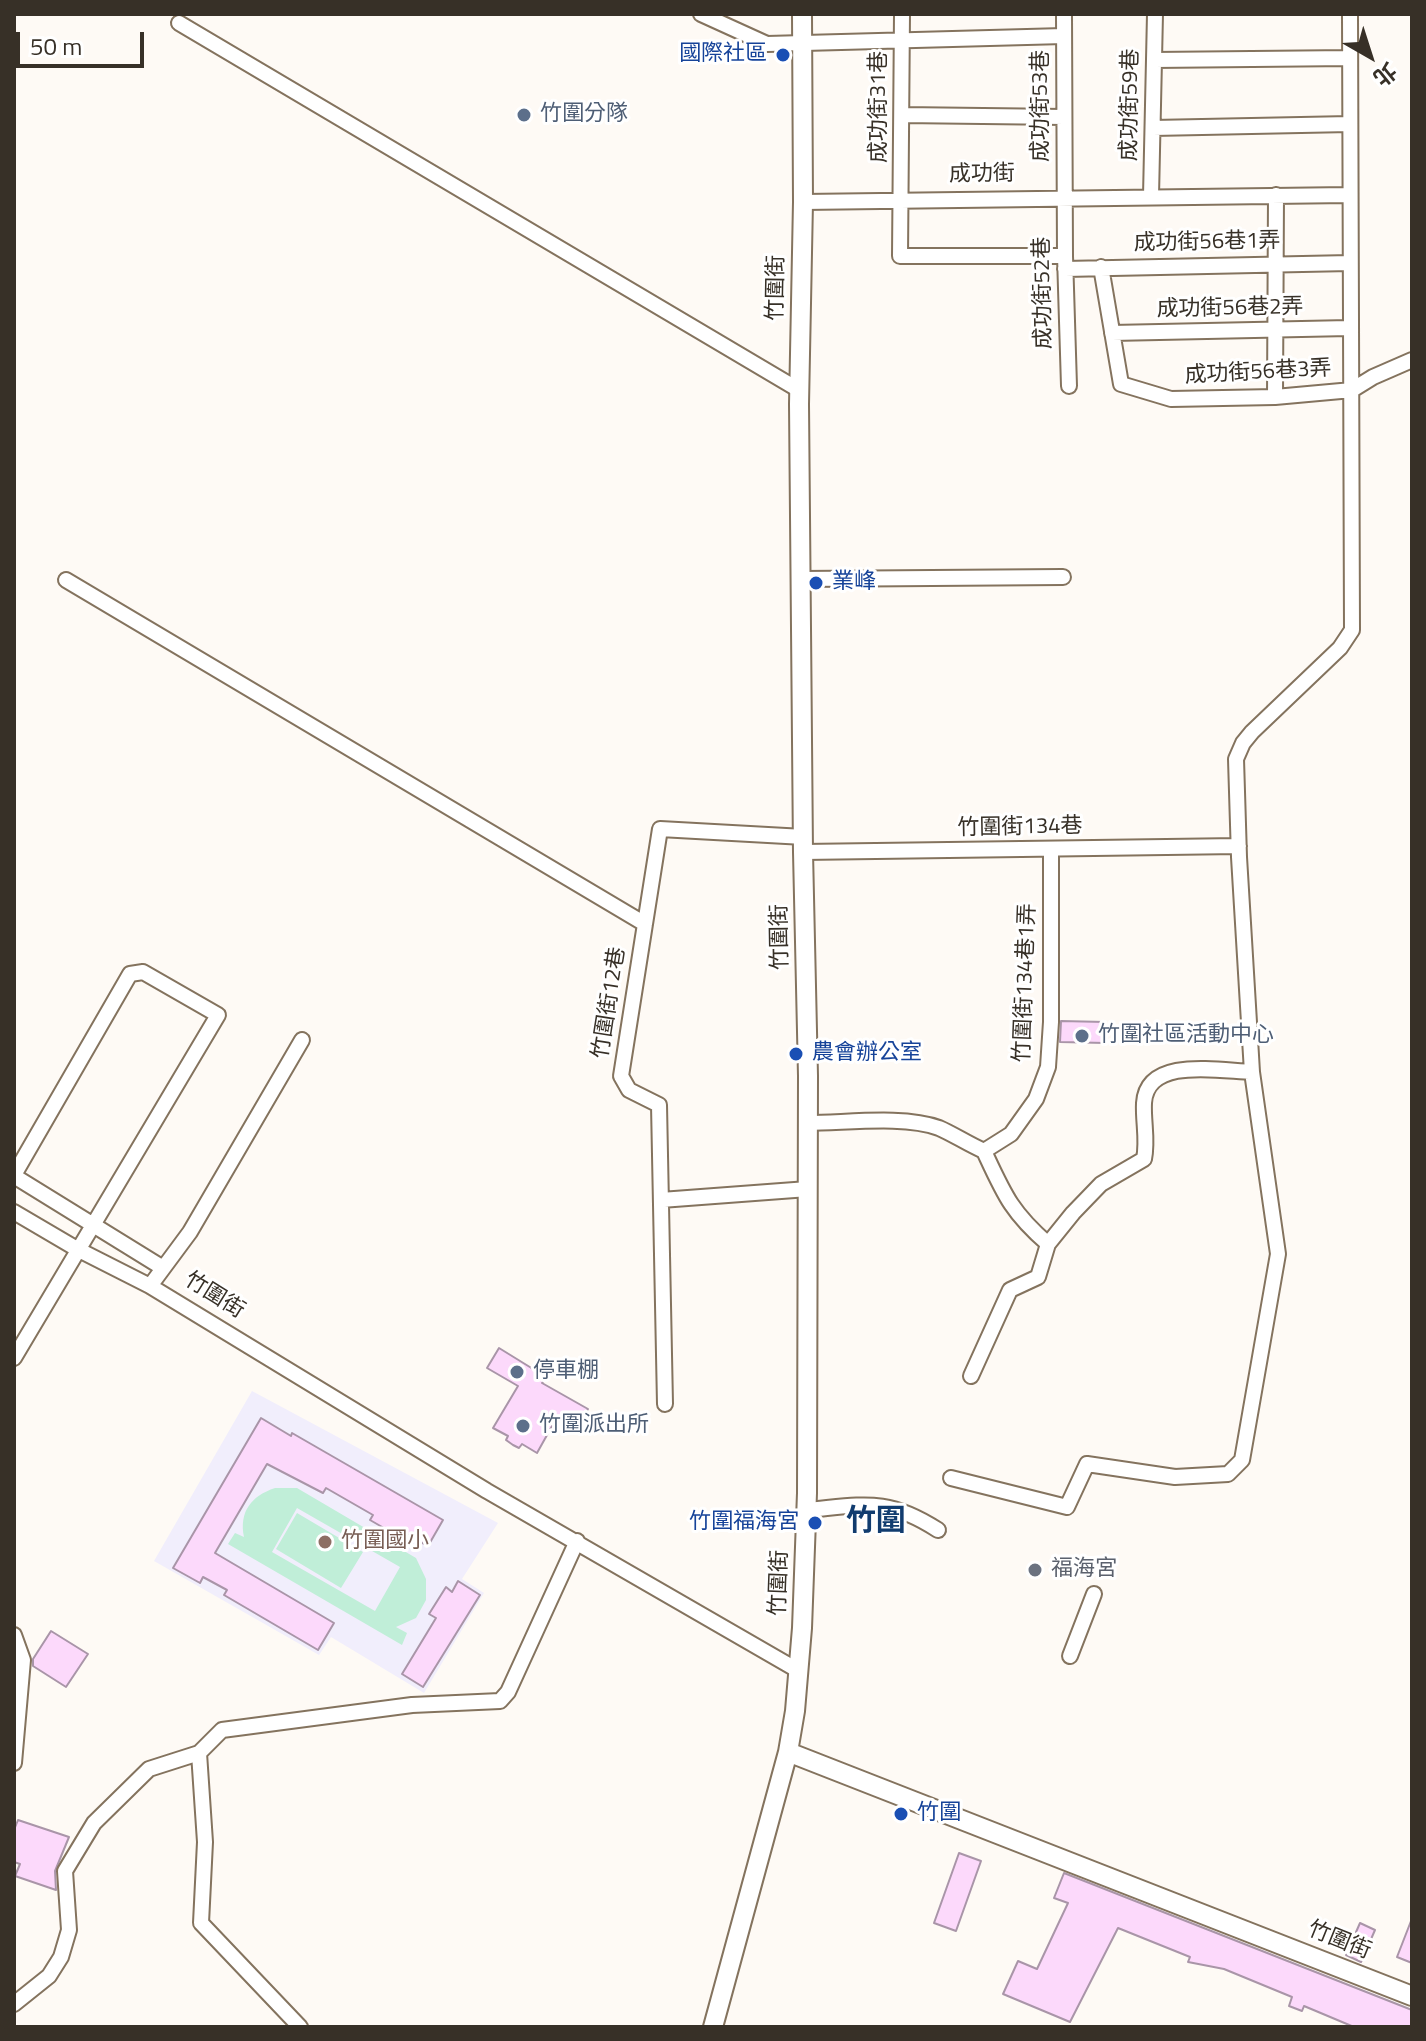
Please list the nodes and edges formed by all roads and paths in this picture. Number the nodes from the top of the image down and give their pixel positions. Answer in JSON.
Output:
{"nodes":[{"id":1,"x":701,"y":14,"type":"edge"},
{"id":2,"x":802,"y":14,"type":"edge"},
{"id":3,"x":902,"y":14,"type":"edge"},
{"id":4,"x":1064,"y":14,"type":"edge"},
{"id":5,"x":1155,"y":14,"type":"edge"},
{"id":6,"x":1350,"y":14,"type":"edge"},
{"id":7,"x":179,"y":23,"type":"dead end"},
{"id":8,"x":1064,"y":36,"type":"junction"},
{"id":9,"x":902,"y":39,"type":"junction"},
{"id":10,"x":802,"y":42,"type":"junction"},
{"id":11,"x":1350,"y":58,"type":"junction"},
{"id":12,"x":1154,"y":60,"type":"junction"},
{"id":13,"x":902,"y":115,"type":"junction"},
{"id":14,"x":1064,"y":117,"type":"junction"},
{"id":15,"x":1350,"y":124,"type":"junction"},
{"id":16,"x":1153,"y":128,"type":"junction"},
{"id":17,"x":1276,"y":195,"type":"junction"},
{"id":18,"x":1349,"y":195,"type":"junction"},
{"id":19,"x":1151,"y":196,"type":"junction"},
{"id":20,"x":1064,"y":198,"type":"junction"},
{"id":21,"x":902,"y":200,"type":"junction"},
{"id":22,"x":803,"y":202,"type":"junction"},
{"id":23,"x":1065,"y":262,"type":"junction"},
{"id":24,"x":1276,"y":263,"type":"junction"},
{"id":25,"x":1350,"y":263,"type":"junction"},
{"id":26,"x":1101,"y":267,"type":"junction"},
{"id":27,"x":1349,"y":328,"type":"junction"},
{"id":28,"x":1276,"y":330,"type":"junction"},
{"id":29,"x":1112,"y":333,"type":"junction"},
{"id":30,"x":1412,"y":360,"type":"edge"},
{"id":31,"x":1069,"y":386,"type":"dead end"},
{"id":32,"x":799,"y":390,"type":"junction"},
{"id":33,"x":1352,"y":390,"type":"junction"},
{"id":34,"x":1275,"y":397,"type":"junction"},
{"id":35,"x":1063,"y":577,"type":"dead end"},
{"id":36,"x":801,"y":579,"type":"junction"},
{"id":37,"x":66,"y":580,"type":"dead end"},
{"id":38,"x":804,"y":844,"type":"junction"},
{"id":39,"x":1239,"y":846,"type":"junction"},
{"id":40,"x":1051,"y":850,"type":"junction"},
{"id":41,"x":645,"y":924,"type":"junction"},
{"id":42,"x":302,"y":1040,"type":"dead end"},
{"id":43,"x":1252,"y":1072,"type":"junction"},
{"id":44,"x":808,"y":1123,"type":"junction"},
{"id":45,"x":984,"y":1151,"type":"junction"},
{"id":46,"x":14,"y":1176,"type":"edge"},
{"id":47,"x":808,"y":1189,"type":"junction"},
{"id":48,"x":661,"y":1200,"type":"junction"},
{"id":49,"x":14,"y":1212,"type":"edge"},
{"id":50,"x":92,"y":1224,"type":"junction"},
{"id":51,"x":1048,"y":1244,"type":"junction"},
{"id":52,"x":77,"y":1249,"type":"junction"},
{"id":53,"x":163,"y":1268,"type":"junction"},
{"id":54,"x":150,"y":1286,"type":"junction"},
{"id":55,"x":14,"y":1358,"type":"edge"},
{"id":56,"x":971,"y":1376,"type":"dead end"},
{"id":57,"x":665,"y":1404,"type":"dead end"},
{"id":58,"x":951,"y":1478,"type":"dead end"},
{"id":59,"x":806,"y":1510,"type":"junction"},
{"id":60,"x":938,"y":1530,"type":"dead end"},
{"id":61,"x":577,"y":1541,"type":"junction"},
{"id":62,"x":1094,"y":1594,"type":"dead end"},
{"id":63,"x":14,"y":1635,"type":"edge"},
{"id":64,"x":1070,"y":1656,"type":"dead end"},
{"id":65,"x":799,"y":1671,"type":"junction"},
{"id":66,"x":788,"y":1752,"type":"junction"},
{"id":67,"x":199,"y":1753,"type":"junction"},
{"id":68,"x":14,"y":1763,"type":"edge"},
{"id":69,"x":1412,"y":1996,"type":"edge"},
{"id":70,"x":14,"y":2004,"type":"edge"},
{"id":71,"x":300,"y":2027,"type":"edge"},
{"id":72,"x":713,"y":2027,"type":"edge"}],
"edges":[{"from":1,"to":10,"type":"street"},
{"from":2,"to":10,"type":"street"},
{"from":3,"to":9,"type":"street","name":"成功街31巷"},
{"from":4,"to":8,"type":"street","name":"成功街53巷"},
{"from":5,"to":12,"type":"street","name":"成功街59巷"},
{"from":6,"to":11,"type":"street"},
{"from":7,"to":32,"type":"street"},
{"from":8,"to":9,"type":"street"},
{"from":8,"to":14,"type":"street","name":"成功街53巷"},
{"from":9,"to":10,"type":"street"},
{"from":9,"to":13,"type":"street","name":"成功街31巷"},
{"from":10,"to":22,"type":"street"},
{"from":11,"to":12,"type":"street"},
{"from":11,"to":15,"type":"street"},
{"from":12,"to":16,"type":"street","name":"成功街59巷"},
{"from":13,"to":14,"type":"street"},
{"from":13,"to":21,"type":"street","name":"成功街31巷"},
{"from":14,"to":20,"type":"street","name":"成功街53巷"},
{"from":15,"to":16,"type":"street"},
{"from":15,"to":18,"type":"street"},
{"from":16,"to":19,"type":"street","name":"成功街59巷"},
{"from":17,"to":18,"type":"street","name":"成功街"},
{"from":17,"to":19,"type":"street","name":"成功街"},
{"from":17,"to":24,"type":"street"},
{"from":18,"to":25,"type":"street"},
{"from":19,"to":20,"type":"street","name":"成功街"},
{"from":20,"to":21,"type":"street","name":"成功街"},
{"from":20,"to":23,"type":"street","name":"成功街52巷"},
{"from":21,"to":22,"type":"street","name":"成功街"},
{"from":21,"to":23,"type":"street","name":"成功街31巷"},
{"from":22,"to":32,"type":"street","name":"竹圍街"},
{"from":23,"to":26,"type":"street","name":"成功街56巷1弄"},
{"from":23,"to":31,"type":"street","name":"成功街52巷"},
{"from":24,"to":25,"type":"street","name":"成功街56巷1弄"},
{"from":24,"to":26,"type":"street","name":"成功街56巷1弄"},
{"from":24,"to":28,"type":"street"},
{"from":25,"to":27,"type":"street"},
{"from":26,"to":29,"type":"street"},
{"from":27,"to":28,"type":"street","name":"成功街56巷2弄"},
{"from":27,"to":33,"type":"street"},
{"from":28,"to":29,"type":"street","name":"成功街56巷2弄"},
{"from":28,"to":34,"type":"street"},
{"from":29,"to":34,"type":"street","name":"成功街56巷3弄"},
{"from":30,"to":33,"type":"street"},
{"from":32,"to":36,"type":"street","name":"竹圍街"},
{"from":33,"to":34,"type":"street","name":"成功街56巷3弄"},
{"from":33,"to":39,"type":"street"},
{"from":35,"to":36,"type":"street"},
{"from":36,"to":38,"type":"street","name":"竹圍街"},
{"from":37,"to":41,"type":"street"},
{"from":38,"to":40,"type":"street","name":"竹圍街134巷"},
{"from":38,"to":41,"type":"street","name":"竹圍街12巷"},
{"from":38,"to":44,"type":"street","name":"竹圍街"},
{"from":39,"to":40,"type":"street","name":"竹圍街134巷"},
{"from":39,"to":43,"type":"street"},
{"from":40,"to":45,"type":"street","name":"竹圍街134巷1弄"},
{"from":41,"to":48,"type":"street","name":"竹圍街12巷"},
{"from":42,"to":53,"type":"street"},
{"from":43,"to":51,"type":"street"},
{"from":43,"to":58,"type":"street"},
{"from":44,"to":45,"type":"street"},
{"from":44,"to":47,"type":"street","name":"竹圍街"},
{"from":45,"to":51,"type":"street"},
{"from":46,"to":50,"type":"street"},
{"from":46,"to":50,"type":"street"},
{"from":47,"to":48,"type":"street"},
{"from":47,"to":59,"type":"street","name":"竹圍街"},
{"from":48,"to":57,"type":"street","name":"竹圍街12巷"},
{"from":49,"to":52,"type":"street","name":"竹圍街"},
{"from":50,"to":52,"type":"street"},
{"from":50,"to":53,"type":"street"},
{"from":51,"to":56,"type":"street"},
{"from":52,"to":54,"type":"street","name":"竹圍街"},
{"from":52,"to":55,"type":"street"},
{"from":53,"to":54,"type":"street"},
{"from":54,"to":61,"type":"street","name":"竹圍街"},
{"from":59,"to":60,"type":"street"},
{"from":59,"to":65,"type":"street","name":"竹圍街"},
{"from":61,"to":65,"type":"street","name":"竹圍街"},
{"from":61,"to":67,"type":"street"},
{"from":62,"to":64,"type":"street"},
{"from":63,"to":68,"type":"street"},
{"from":65,"to":66,"type":"street","name":"竹圍街"},
{"from":66,"to":69,"type":"street","name":"竹圍街"},
{"from":66,"to":72,"type":"street"},
{"from":67,"to":70,"type":"street"},
{"from":67,"to":71,"type":"street"}]}
